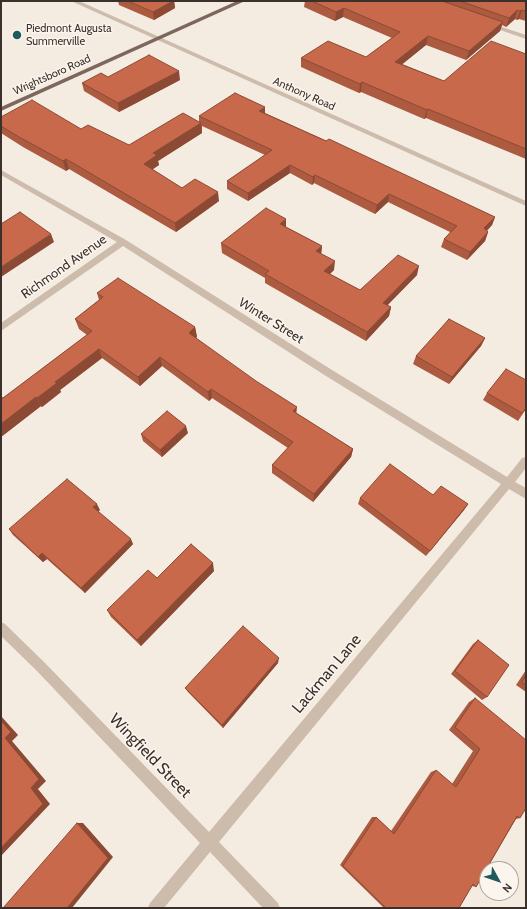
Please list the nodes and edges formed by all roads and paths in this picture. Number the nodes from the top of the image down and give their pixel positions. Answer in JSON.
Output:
{"nodes":[{"id":1,"x":76,"y":1,"type":"edge"},
{"id":2,"x":242,"y":1,"type":"edge"},
{"id":3,"x":482,"y":22,"type":"edge"},
{"id":4,"x":526,"y":37,"type":"edge"},
{"id":5,"x":157,"y":39,"type":"junction"},
{"id":6,"x":1,"y":109,"type":"edge"},
{"id":7,"x":1,"y":172,"type":"edge"},
{"id":8,"x":526,"y":204,"type":"edge"},
{"id":9,"x":123,"y":242,"type":"junction"},
{"id":10,"x":1,"y":328,"type":"edge"},
{"id":11,"x":526,"y":461,"type":"edge"},
{"id":12,"x":508,"y":483,"type":"junction"},
{"id":13,"x":526,"y":494,"type":"edge"},
{"id":14,"x":1,"y":628,"type":"edge"},
{"id":15,"x":210,"y":842,"type":"junction"},
{"id":16,"x":155,"y":908,"type":"edge"},
{"id":17,"x":273,"y":908,"type":"edge"}],
"edges":[{"from":1,"to":5,"type":"street","name":"Anthony Road"},
{"from":2,"to":5,"type":"main road","name":"Wrightsboro Road"},
{"from":3,"to":4,"type":"street"},
{"from":5,"to":6,"type":"main road","name":"Wrightsboro Road"},
{"from":5,"to":8,"type":"street","name":"Anthony Road"},
{"from":7,"to":9,"type":"street","name":"Winter Street"},
{"from":9,"to":10,"type":"street","name":"Richmond Avenue"},
{"from":9,"to":12,"type":"street","name":"Winter Street"},
{"from":11,"to":12,"type":"street","name":"Lackman Lane"},
{"from":12,"to":13,"type":"street","name":"Winter Street"},
{"from":12,"to":15,"type":"street","name":"Lackman Lane"},
{"from":14,"to":15,"type":"street","name":"Wingfield Street"},
{"from":15,"to":16,"type":"street","name":"Lackman Lane"},
{"from":15,"to":17,"type":"street","name":"Wingfield Street"}]}
